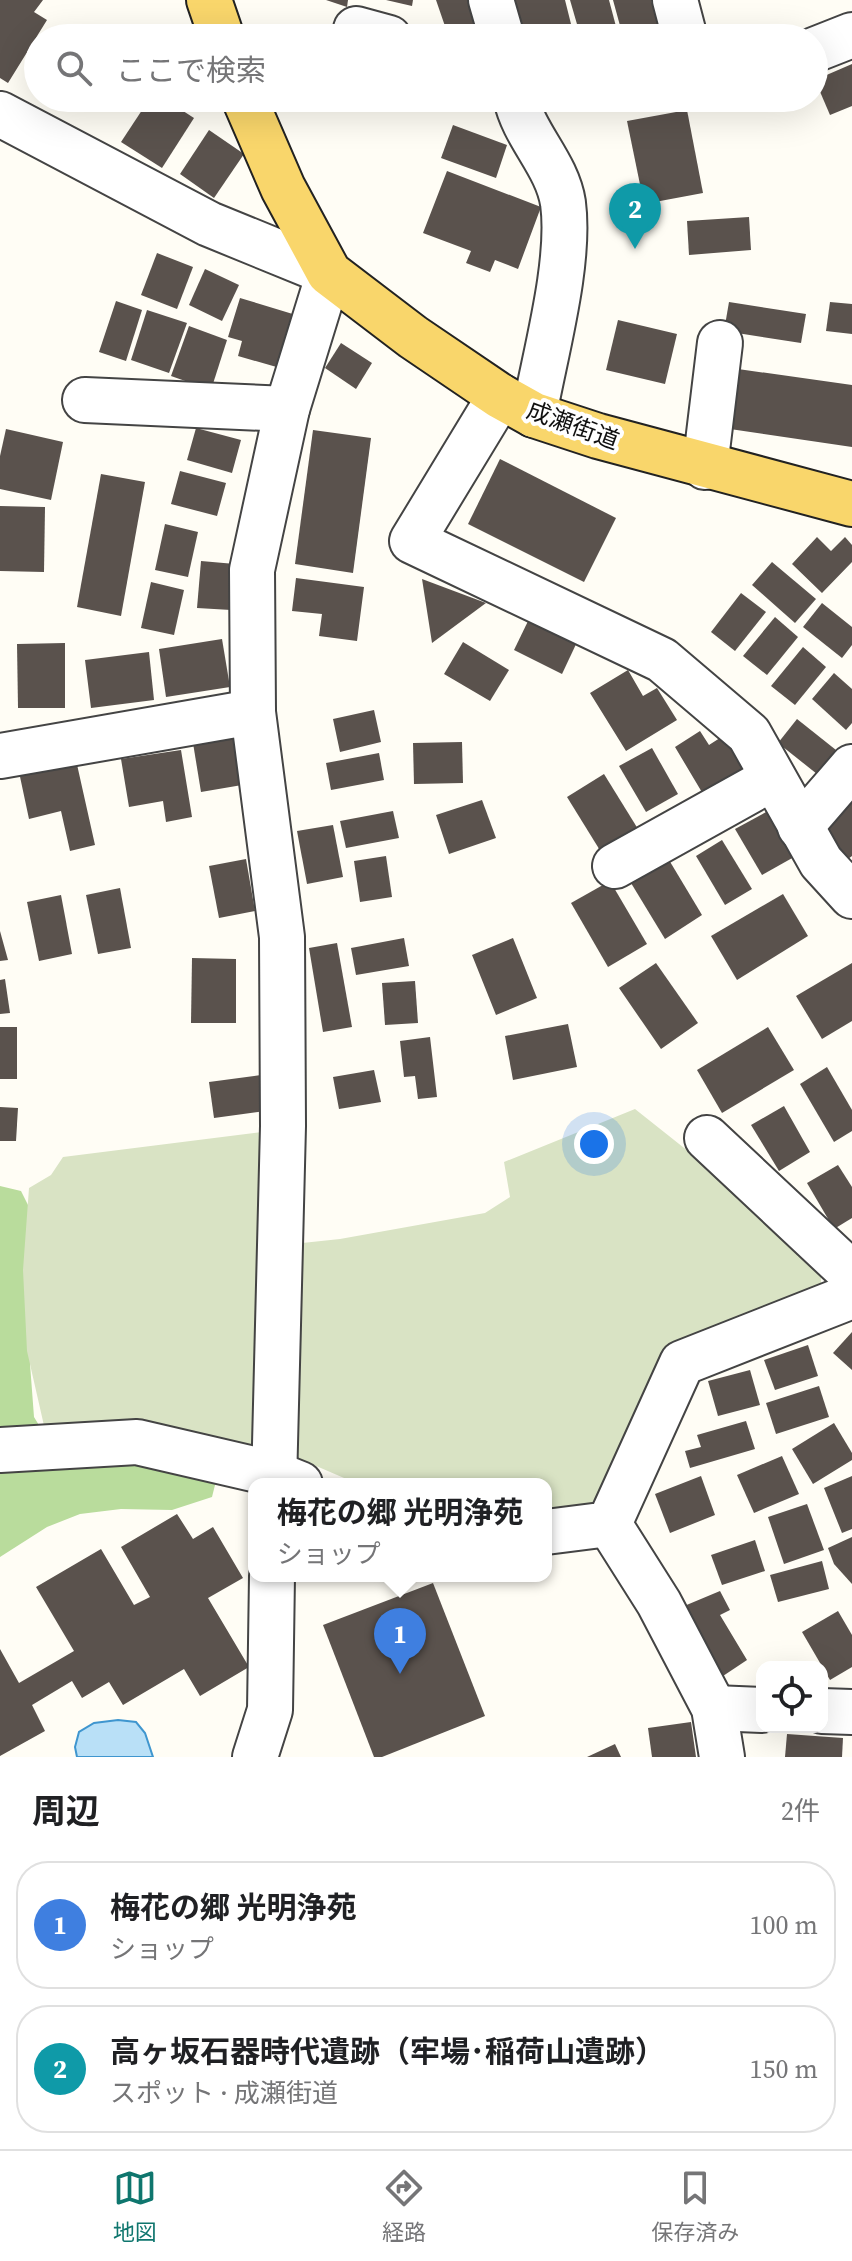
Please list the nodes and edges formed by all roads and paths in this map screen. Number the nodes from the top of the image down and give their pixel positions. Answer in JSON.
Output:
{"nodes":[{"id":1,"x":209,"y":0,"type":"edge"},
{"id":2,"x":491,"y":0,"type":"edge"},
{"id":3,"x":675,"y":0,"type":"edge"},
{"id":4,"x":217,"y":24,"type":"edge"},
{"id":5,"x":498,"y":24,"type":"edge"},
{"id":6,"x":681,"y":24,"type":"edge"},
{"id":7,"x":852,"y":35,"type":"edge"},
{"id":8,"x":828,"y":44,"type":"edge"},
{"id":9,"x":250,"y":112,"type":"edge"},
{"id":10,"x":519,"y":112,"type":"edge"},
{"id":11,"x":0,"y":114,"type":"edge"},
{"id":12,"x":329,"y":273,"type":"junction"},
{"id":13,"x":720,"y":343,"type":"dead end"},
{"id":14,"x":85,"y":400,"type":"dead end"},
{"id":15,"x":517,"y":405,"type":"junction"},
{"id":16,"x":287,"y":409,"type":"junction"},
{"id":17,"x":705,"y":467,"type":"junction"},
{"id":18,"x":852,"y":504,"type":"edge"},
{"id":19,"x":253,"y":712,"type":"junction"},
{"id":20,"x":0,"y":756,"type":"edge"},
{"id":21,"x":852,"y":767,"type":"edge"},
{"id":22,"x":773,"y":778,"type":"junction"},
{"id":23,"x":800,"y":827,"type":"junction"},
{"id":24,"x":615,"y":866,"type":"dead end"},
{"id":25,"x":852,"y":896,"type":"edge"},
{"id":26,"x":707,"y":1138,"type":"dead end"},
{"id":27,"x":852,"y":1274,"type":"edge"},
{"id":28,"x":852,"y":1296,"type":"edge"},
{"id":29,"x":0,"y":1450,"type":"edge"},
{"id":30,"x":272,"y":1478,"type":"edge"},
{"id":31,"x":283,"y":1478,"type":"edge"},
{"id":32,"x":609,"y":1524,"type":"junction"},
{"id":33,"x":552,"y":1531,"type":"edge"},
{"id":34,"x":272,"y":1582,"type":"edge"},
{"id":35,"x":714,"y":1708,"type":"junction"},
{"id":36,"x":756,"y":1710,"type":"edge"},
{"id":37,"x":828,"y":1711,"type":"edge"},
{"id":38,"x":852,"y":1712,"type":"edge"},
{"id":39,"x":255,"y":1757,"type":"edge"},
{"id":40,"x":722,"y":1757,"type":"edge"}],
"edges":[{"from":1,"to":4,"type":"main road"},
{"from":2,"to":5,"type":"street"},
{"from":3,"to":6,"type":"street"},
{"from":7,"to":8,"type":"street"},
{"from":9,"to":12,"type":"main road"},
{"from":10,"to":15,"type":"street"},
{"from":11,"to":12,"type":"street"},
{"from":12,"to":15,"type":"main road","name":"成瀬街道"},
{"from":12,"to":16,"type":"street"},
{"from":13,"to":17,"type":"street"},
{"from":14,"to":16,"type":"street"},
{"from":15,"to":17,"type":"main road","name":"成瀬街道"},
{"from":15,"to":22,"type":"street"},
{"from":16,"to":19,"type":"street"},
{"from":17,"to":18,"type":"main road","name":"成瀬街道"},
{"from":19,"to":20,"type":"street"},
{"from":19,"to":31,"type":"street"},
{"from":21,"to":23,"type":"street"},
{"from":22,"to":23,"type":"street"},
{"from":22,"to":24,"type":"street"},
{"from":23,"to":25,"type":"street"},
{"from":26,"to":27,"type":"street"},
{"from":28,"to":32,"type":"street"},
{"from":29,"to":30,"type":"street"},
{"from":32,"to":33,"type":"street"},
{"from":32,"to":35,"type":"street"},
{"from":34,"to":39,"type":"street"},
{"from":35,"to":36,"type":"street"},
{"from":35,"to":40,"type":"street"},
{"from":37,"to":38,"type":"street"}]}
